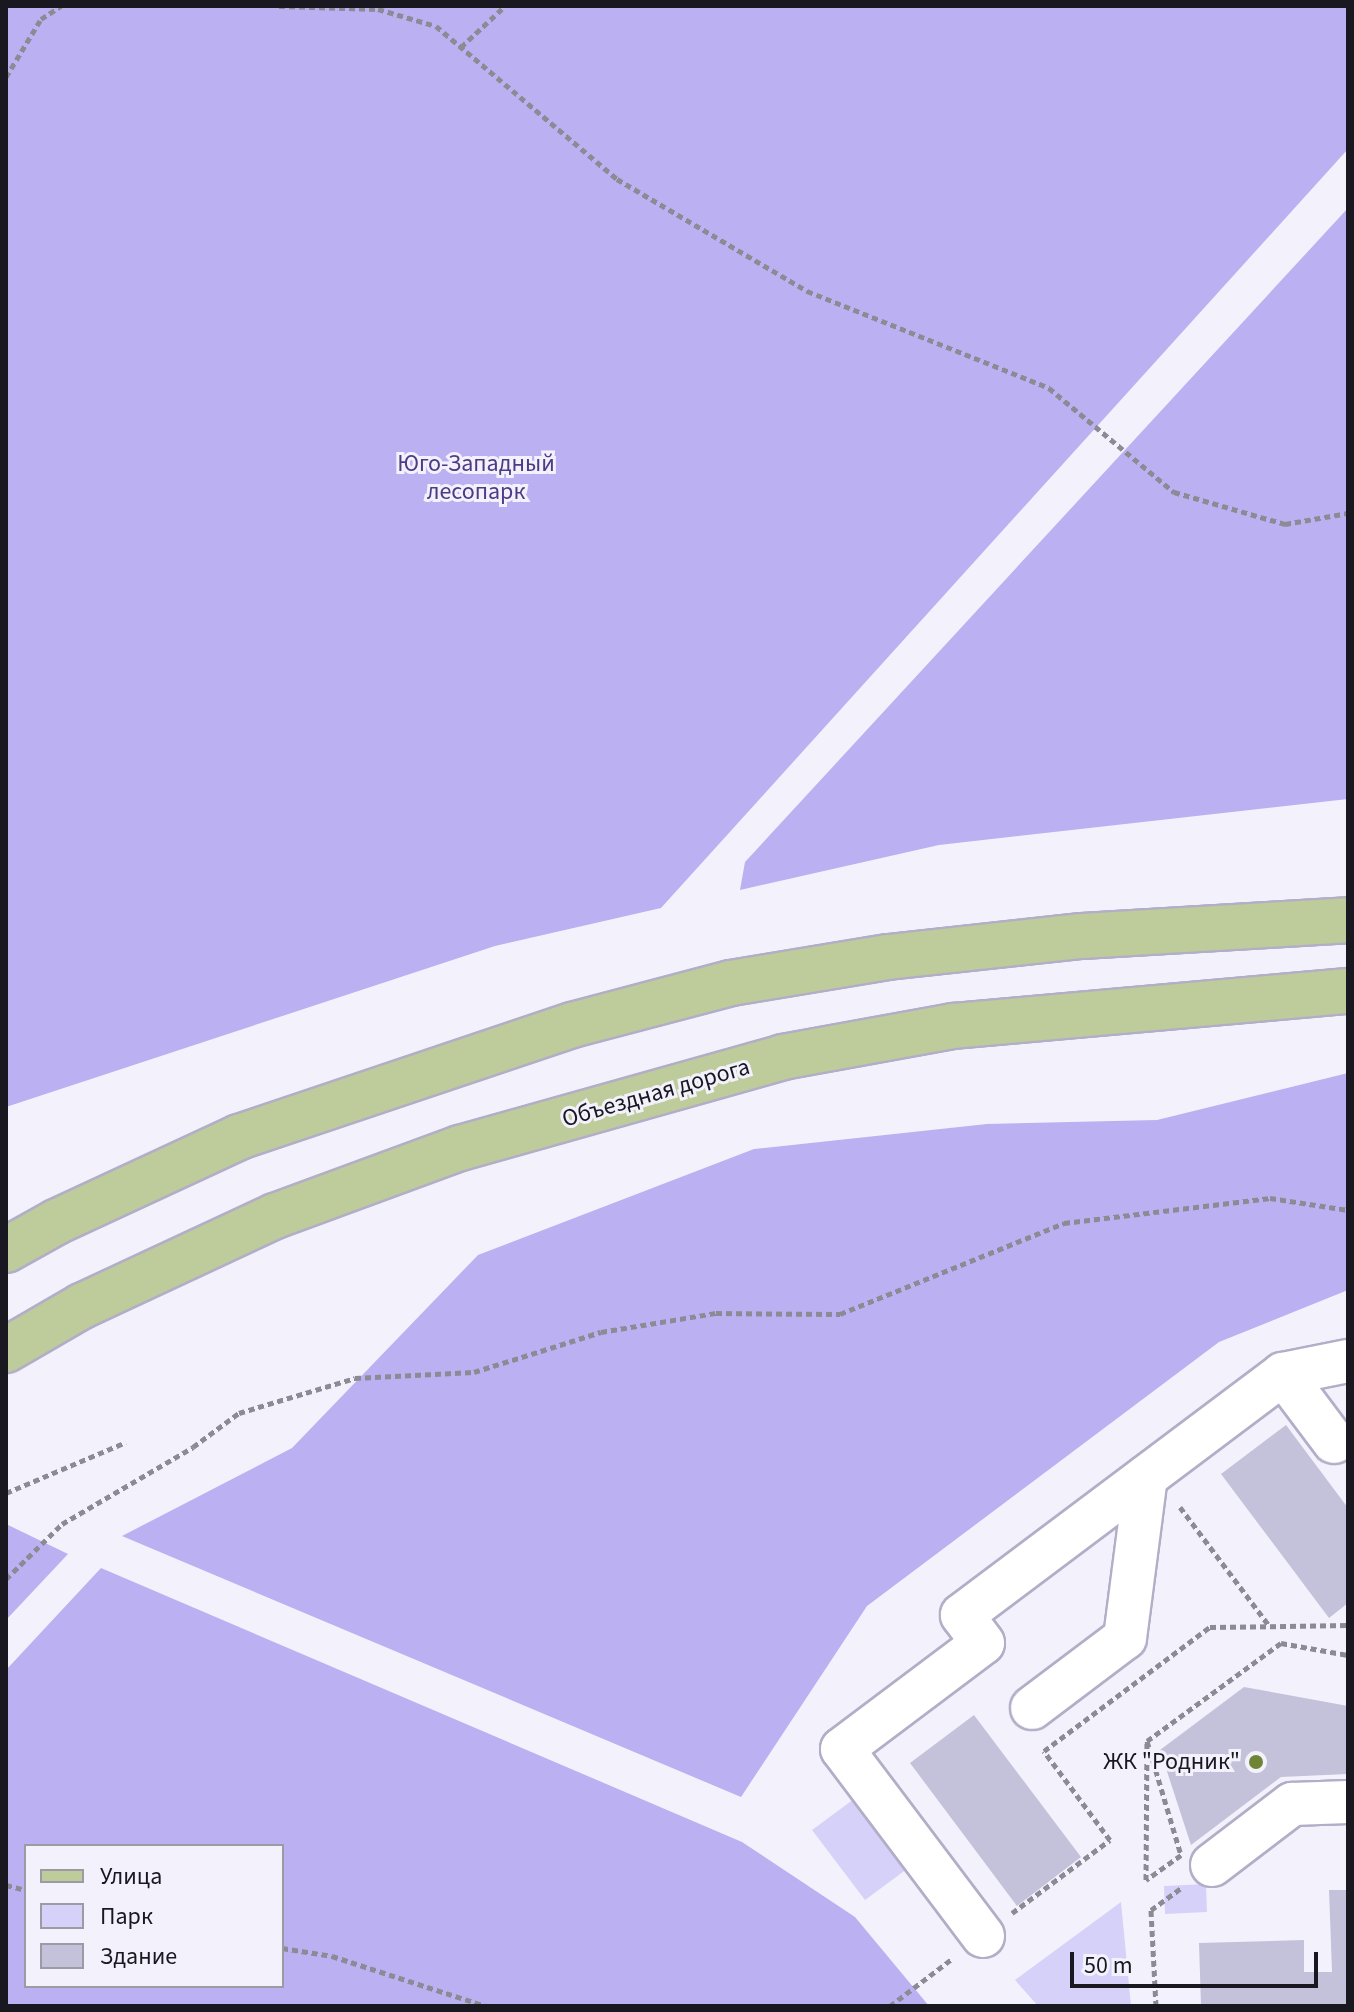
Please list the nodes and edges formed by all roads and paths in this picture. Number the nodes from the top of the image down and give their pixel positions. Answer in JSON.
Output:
{"nodes":[{"id":1,"x":61,"y":6,"type":"edge"},
{"id":2,"x":279,"y":6,"type":"edge"},
{"id":3,"x":505,"y":6,"type":"edge"},
{"id":4,"x":377,"y":7,"type":"edge"},
{"id":5,"x":461,"y":47,"type":"junction"},
{"id":6,"x":6,"y":77,"type":"edge"},
{"id":7,"x":1348,"y":513,"type":"edge"},
{"id":8,"x":1348,"y":920,"type":"edge"},
{"id":9,"x":1348,"y":991,"type":"edge"},
{"id":10,"x":1348,"y":1210,"type":"edge"},
{"id":11,"x":6,"y":1250,"type":"edge"},
{"id":12,"x":6,"y":1350,"type":"edge"},
{"id":13,"x":1348,"y":1361,"type":"edge"},
{"id":14,"x":1283,"y":1374,"type":"junction"},
{"id":15,"x":126,"y":1442,"type":"dead end"},
{"id":16,"x":1334,"y":1442,"type":"dead end"},
{"id":17,"x":1149,"y":1474,"type":"junction"},
{"id":18,"x":6,"y":1493,"type":"edge"},
{"id":19,"x":6,"y":1579,"type":"edge"},
{"id":20,"x":1348,"y":1625,"type":"edge"},
{"id":21,"x":1270,"y":1628,"type":"junction"},
{"id":22,"x":1348,"y":1655,"type":"edge"},
{"id":23,"x":1032,"y":1708,"type":"dead end"},
{"id":24,"x":1147,"y":1741,"type":"junction"},
{"id":25,"x":1348,"y":1802,"type":"edge"},
{"id":26,"x":1212,"y":1865,"type":"joint"},
{"id":27,"x":983,"y":1936,"type":"junction"},
{"id":28,"x":284,"y":1948,"type":"edge"},
{"id":29,"x":486,"y":2006,"type":"edge"},
{"id":30,"x":890,"y":2006,"type":"edge"},
{"id":31,"x":1156,"y":2006,"type":"edge"}],
"edges":[{"from":1,"to":6,"type":"path"},
{"from":2,"to":4,"type":"path"},
{"from":3,"to":5,"type":"path"},
{"from":4,"to":5,"type":"path"},
{"from":5,"to":7,"type":"path"},
{"from":8,"to":11,"type":"main road"},
{"from":9,"to":12,"type":"main road","name":"Объездная дорога"},
{"from":10,"to":19,"type":"path"},
{"from":13,"to":14,"type":"lane"},
{"from":14,"to":16,"type":"lane"},
{"from":14,"to":17,"type":"lane"},
{"from":15,"to":18,"type":"path"},
{"from":17,"to":21,"type":"path"},
{"from":17,"to":23,"type":"lane"},
{"from":17,"to":27,"type":"lane"},
{"from":20,"to":21,"type":"path"},
{"from":21,"to":27,"type":"path"},
{"from":22,"to":24,"type":"path"},
{"from":24,"to":24,"type":"path"},
{"from":25,"to":26,"type":"lane"},
{"from":26,"to":31,"type":"path"},
{"from":27,"to":30,"type":"path"},
{"from":28,"to":29,"type":"path"}]}
